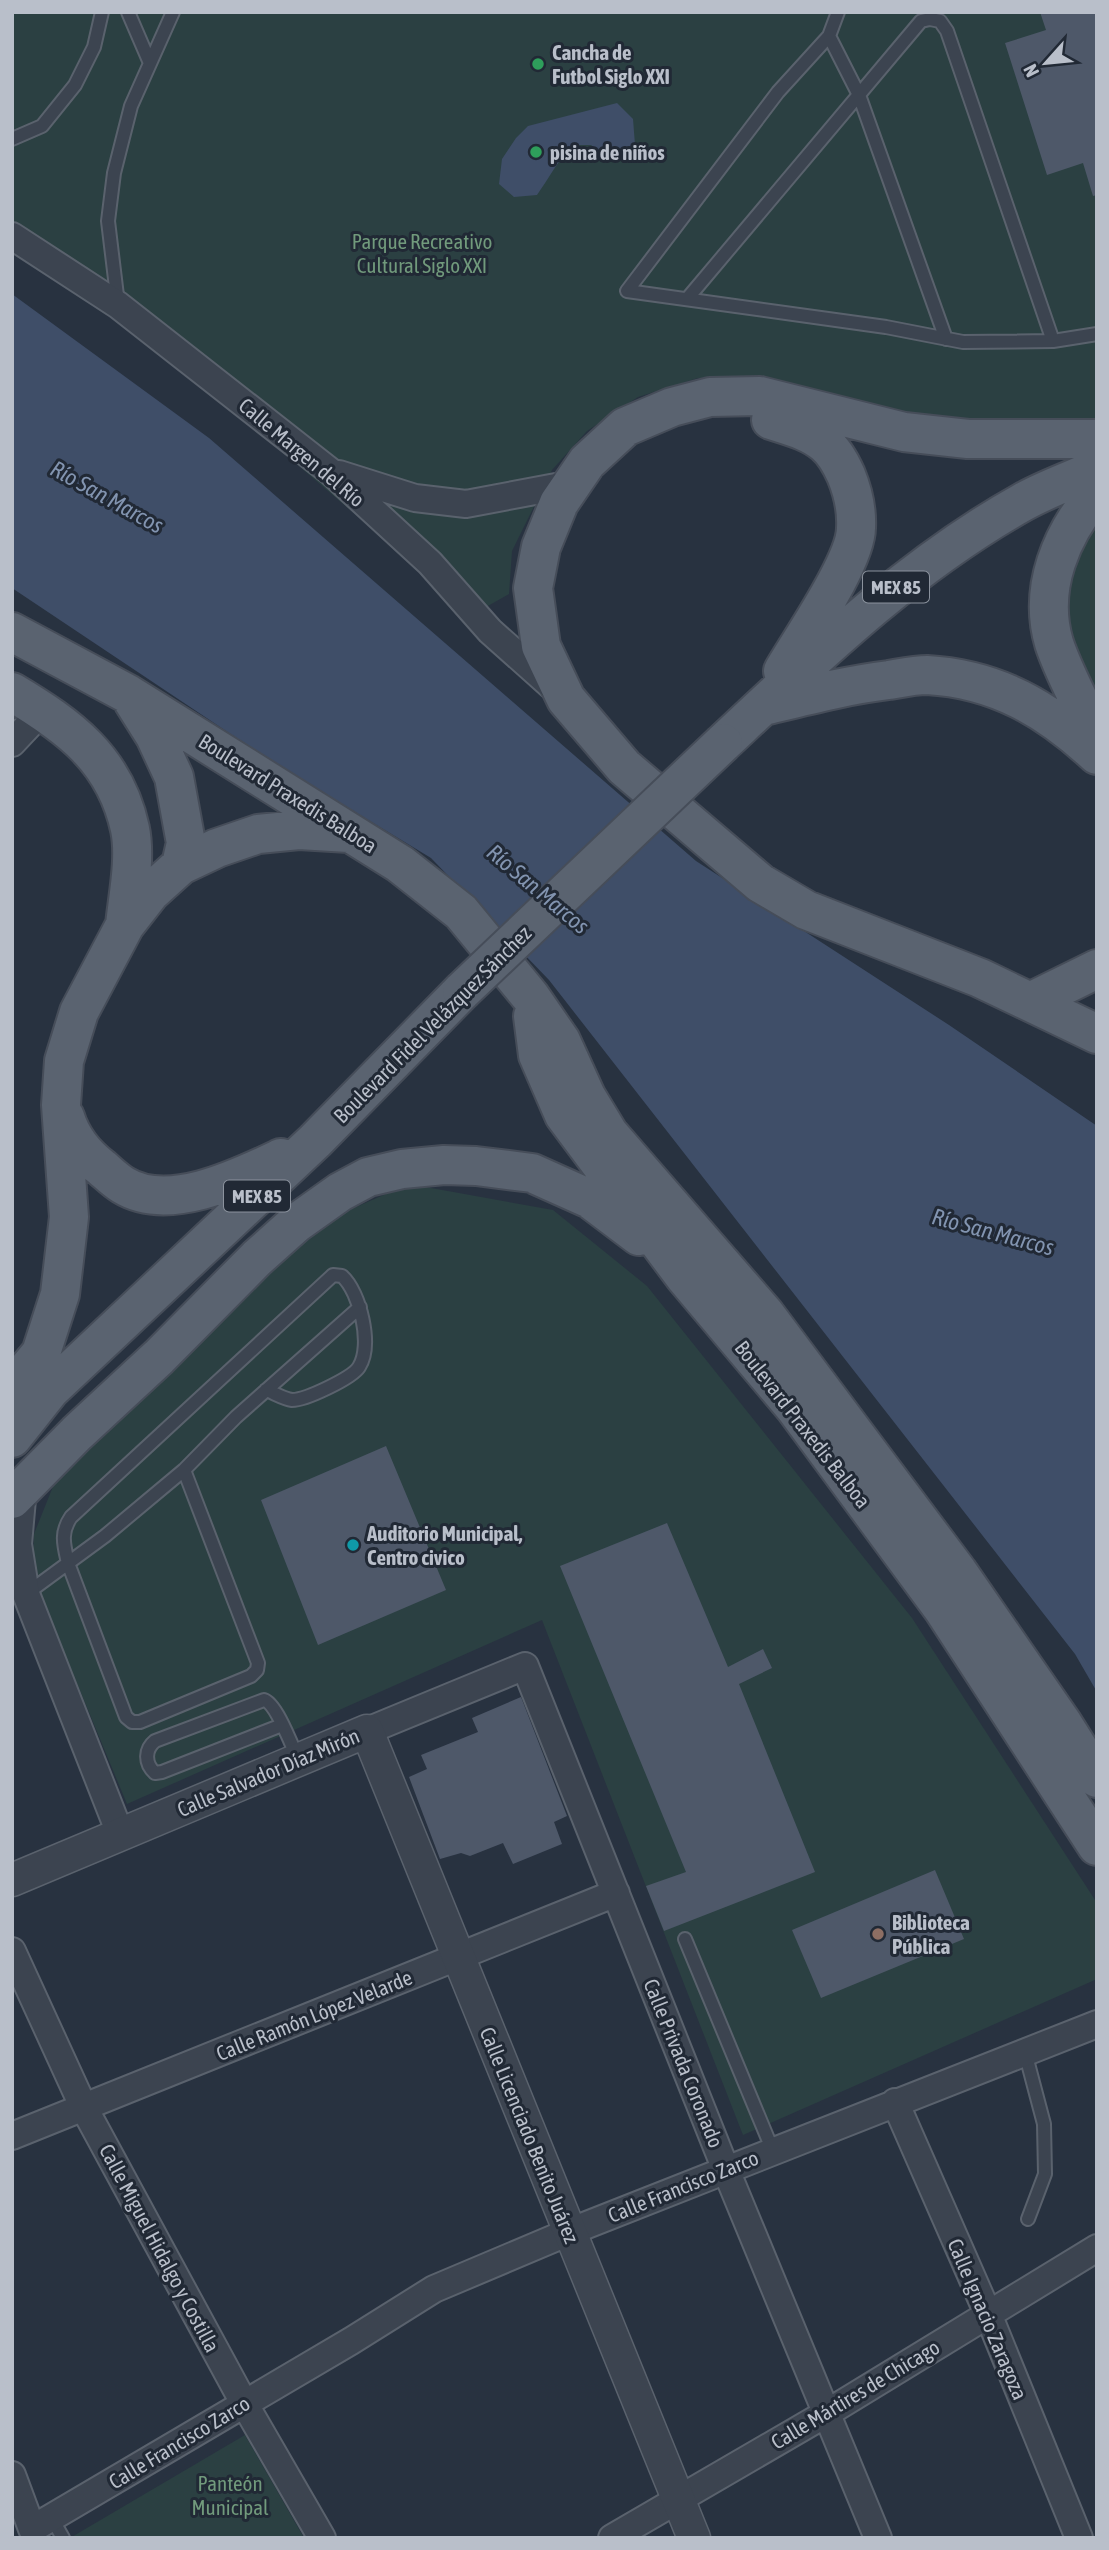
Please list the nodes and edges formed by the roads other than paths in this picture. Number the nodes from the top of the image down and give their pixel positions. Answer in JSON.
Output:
{"nodes":[{"id":1,"x":102,"y":12,"type":"edge"},
{"id":2,"x":128,"y":12,"type":"edge"},
{"id":3,"x":173,"y":12,"type":"edge"},
{"id":4,"x":838,"y":12,"type":"edge"},
{"id":5,"x":829,"y":36,"type":"junction"},
{"id":6,"x":150,"y":63,"type":"junction"},
{"id":7,"x":859,"y":95,"type":"junction"},
{"id":8,"x":12,"y":139,"type":"edge"},
{"id":9,"x":12,"y":236,"type":"edge"},
{"id":10,"x":687,"y":299,"type":"junction"},
{"id":11,"x":118,"y":305,"type":"junction"},
{"id":12,"x":1097,"y":334,"type":"edge"},
{"id":13,"x":946,"y":339,"type":"junction"},
{"id":14,"x":1053,"y":341,"type":"junction"},
{"id":15,"x":710,"y":397,"type":"junction"},
{"id":16,"x":1097,"y":439,"type":"edge"},
{"id":17,"x":1097,"y":469,"type":"edge"},
{"id":18,"x":331,"y":472,"type":"junction"},
{"id":19,"x":572,"y":484,"type":"junction"},
{"id":20,"x":1097,"y":492,"type":"edge"},
{"id":21,"x":12,"y":632,"type":"edge"},
{"id":22,"x":128,"y":694,"type":"junction"},
{"id":23,"x":566,"y":699,"type":"junction"},
{"id":24,"x":27,"y":701,"type":"edge"},
{"id":25,"x":762,"y":707,"type":"junction"},
{"id":26,"x":12,"y":743,"type":"edge"},
{"id":27,"x":1097,"y":743,"type":"edge"},
{"id":28,"x":1097,"y":755,"type":"edge"},
{"id":29,"x":351,"y":833,"type":"junction"},
{"id":30,"x":181,"y":866,"type":"junction"},
{"id":31,"x":125,"y":925,"type":"junction"},
{"id":32,"x":1097,"y":969,"type":"edge"},
{"id":33,"x":530,"y":996,"type":"junction"},
{"id":34,"x":1032,"y":1001,"type":"junction"},
{"id":35,"x":1096,"y":1034,"type":"edge"},
{"id":36,"x":61,"y":1105,"type":"junction"},
{"id":37,"x":315,"y":1141,"type":"junction"},
{"id":38,"x":684,"y":1276,"type":"junction"},
{"id":39,"x":360,"y":1307,"type":"junction"},
{"id":40,"x":266,"y":1390,"type":"junction"},
{"id":41,"x":29,"y":1391,"type":"edge"},
{"id":42,"x":12,"y":1413,"type":"edge"},
{"id":43,"x":12,"y":1438,"type":"edge"},
{"id":44,"x":184,"y":1470,"type":"junction"},
{"id":45,"x":18,"y":1494,"type":"edge"},
{"id":46,"x":68,"y":1563,"type":"junction"},
{"id":47,"x":19,"y":1593,"type":"edge"},
{"id":48,"x":525,"y":1666,"type":"joint"},
{"id":49,"x":1033,"y":1714,"type":"junction"},
{"id":50,"x":282,"y":1725,"type":"junction"},
{"id":51,"x":367,"y":1731,"type":"junction"},
{"id":52,"x":298,"y":1760,"type":"junction"},
{"id":53,"x":1097,"y":1778,"type":"edge"},
{"id":54,"x":121,"y":1836,"type":"junction"},
{"id":55,"x":1097,"y":1846,"type":"edge"},
{"id":56,"x":12,"y":1880,"type":"edge"},
{"id":57,"x":616,"y":1894,"type":"junction"},
{"id":58,"x":685,"y":1939,"type":"dead end"},
{"id":59,"x":12,"y":1951,"type":"edge"},
{"id":60,"x":459,"y":1958,"type":"junction"},
{"id":61,"x":1097,"y":2024,"type":"edge"},
{"id":62,"x":1025,"y":2052,"type":"junction"},
{"id":63,"x":895,"y":2102,"type":"junction"},
{"id":64,"x":83,"y":2106,"type":"junction"},
{"id":65,"x":12,"y":2136,"type":"edge"},
{"id":66,"x":773,"y":2151,"type":"junction"},
{"id":67,"x":726,"y":2169,"type":"junction"},
{"id":68,"x":1028,"y":2220,"type":"dead end"},
{"id":69,"x":569,"y":2232,"type":"junction"},
{"id":70,"x":1097,"y":2248,"type":"edge"},
{"id":71,"x":988,"y":2314,"type":"junction"},
{"id":72,"x":244,"y":2403,"type":"junction"},
{"id":73,"x":827,"y":2413,"type":"junction"},
{"id":74,"x":12,"y":2476,"type":"edge"},
{"id":75,"x":679,"y":2498,"type":"junction"},
{"id":76,"x":48,"y":2528,"type":"edge"},
{"id":77,"x":322,"y":2538,"type":"edge"},
{"id":78,"x":612,"y":2538,"type":"edge"},
{"id":79,"x":694,"y":2538,"type":"edge"},
{"id":80,"x":878,"y":2538,"type":"edge"},
{"id":81,"x":1079,"y":2538,"type":"edge"}],
"edges":[{"from":1,"to":8,"type":"lane"},
{"from":2,"to":6,"type":"lane"},
{"from":3,"to":6,"type":"lane"},
{"from":4,"to":5,"type":"lane"},
{"from":5,"to":7,"type":"lane"},
{"from":5,"to":10,"type":"lane"},
{"from":6,"to":11,"type":"lane"},
{"from":7,"to":10,"type":"lane"},
{"from":7,"to":13,"type":"lane"},
{"from":7,"to":14,"type":"lane"},
{"from":9,"to":11,"type":"street","name":"Calle Margen del Río"},
{"from":10,"to":13,"type":"lane"},
{"from":11,"to":18,"type":"street","name":"Calle Margen del Río"},
{"from":12,"to":14,"type":"lane"},
{"from":13,"to":14,"type":"lane"},
{"from":15,"to":16,"type":"main road"},
{"from":15,"to":19,"type":"main road"},
{"from":15,"to":25,"type":"main road"},
{"from":17,"to":25,"type":"main road","name":"Boulevard Fidel Velázquez Sánchez","number":"MEX 85"},
{"from":18,"to":19,"type":"street"},
{"from":18,"to":23,"type":"street","name":"Calle Margen del Río"},
{"from":19,"to":23,"type":"main road"},
{"from":20,"to":27,"type":"main road"},
{"from":21,"to":22,"type":"main road","name":"Boulevard Praxedis Balboa"},
{"from":22,"to":29,"type":"main road","name":"Boulevard Praxedis Balboa"},
{"from":22,"to":30,"type":"main road"},
{"from":23,"to":34,"type":"main road"},
{"from":24,"to":26,"type":"street"},
{"from":24,"to":31,"type":"main road"},
{"from":25,"to":28,"type":"main road"},
{"from":25,"to":37,"type":"main road","name":"Boulevard Fidel Velázquez Sánchez","number":"MEX 85","bridge":true},
{"from":29,"to":30,"type":"main road"},
{"from":29,"to":33,"type":"main road","name":"Boulevard Praxedis Balboa"},
{"from":30,"to":31,"type":"main road"},
{"from":31,"to":36,"type":"main road"},
{"from":32,"to":34,"type":"main road"},
{"from":33,"to":38,"type":"main road","name":"Boulevard Praxedis Balboa"},
{"from":33,"to":49,"type":"main road","name":"Boulevard Praxedis Balboa"},
{"from":34,"to":35,"type":"main road"},
{"from":36,"to":37,"type":"main road"},
{"from":36,"to":41,"type":"main road"},
{"from":37,"to":41,"type":"main road","name":"Boulevard Fidel Velázquez Sánchez","number":"MEX 85"},
{"from":38,"to":45,"type":"main road"},
{"from":38,"to":49,"type":"main road","name":"Boulevard Praxedis Balboa"},
{"from":39,"to":40,"type":"lane"},
{"from":39,"to":40,"type":"lane"},
{"from":39,"to":46,"type":"lane"},
{"from":40,"to":44,"type":"lane"},
{"from":41,"to":42,"type":"main road","name":"Boulevard Fidel Velázquez Sánchez","number":"MEX 85"},
{"from":41,"to":43,"type":"main road","name":"Boulevard Fidel Velázquez Sánchez","number":"MEX 85"},
{"from":44,"to":46,"type":"lane"},
{"from":44,"to":46,"type":"lane"},
{"from":45,"to":47,"type":"street"},
{"from":46,"to":47,"type":"lane"},
{"from":47,"to":54,"type":"street"},
{"from":48,"to":51,"type":"street","name":"Calle Salvador Díaz Mirón"},
{"from":48,"to":57,"type":"street","name":"Calle Privada Coronado"},
{"from":49,"to":53,"type":"main road","name":"Boulevard Praxedis Balboa"},
{"from":49,"to":55,"type":"main road","name":"Boulevard Praxedis Balboa"},
{"from":50,"to":50,"type":"lane"},
{"from":50,"to":52,"type":"lane"},
{"from":51,"to":52,"type":"street","name":"Calle Salvador Díaz Mirón"},
{"from":51,"to":60,"type":"street","name":"Calle Licenciado Benito Juárez"},
{"from":52,"to":54,"type":"street","name":"Calle Salvador Díaz Mirón"},
{"from":54,"to":56,"type":"street","name":"Calle Salvador Díaz Mirón"},
{"from":57,"to":60,"type":"street","name":"Calle Ramón López Velarde"},
{"from":57,"to":67,"type":"street","name":"Calle Privada Coronado"},
{"from":58,"to":66,"type":"lane"},
{"from":59,"to":64,"type":"street","name":"Calle Miguel Hidalgo y Costilla"},
{"from":60,"to":64,"type":"street","name":"Calle Ramón López Velarde"},
{"from":60,"to":69,"type":"street","name":"Calle Licenciado Benito Juárez"},
{"from":61,"to":62,"type":"street","name":"Calle Francisco Zarco"},
{"from":62,"to":63,"type":"street","name":"Calle Francisco Zarco"},
{"from":62,"to":68,"type":"lane"},
{"from":63,"to":66,"type":"street","name":"Calle Francisco Zarco"},
{"from":63,"to":71,"type":"street","name":"Calle Ignacio Zaragoza"},
{"from":64,"to":65,"type":"street","name":"Calle Ramón López Velarde"},
{"from":64,"to":72,"type":"street","name":"Calle Miguel Hidalgo y Costilla"},
{"from":66,"to":67,"type":"street","name":"Calle Francisco Zarco"},
{"from":67,"to":69,"type":"street","name":"Calle Francisco Zarco"},
{"from":67,"to":73,"type":"street","name":"Calle Privada Coronado"},
{"from":69,"to":72,"type":"street","name":"Calle Francisco Zarco"},
{"from":69,"to":75,"type":"street","name":"Calle Licenciado Benito Juárez"},
{"from":70,"to":71,"type":"street","name":"Calle Mártires de Chicago"},
{"from":71,"to":73,"type":"street","name":"Calle Mártires de Chicago"},
{"from":71,"to":81,"type":"street","name":"Calle Ignacio Zaragoza"},
{"from":72,"to":76,"type":"street","name":"Calle Francisco Zarco"},
{"from":72,"to":77,"type":"street","name":"Calle Miguel Hidalgo y Costilla"},
{"from":73,"to":75,"type":"street","name":"Calle Mártires de Chicago"},
{"from":73,"to":80,"type":"street","name":"Calle Privada Coronado"},
{"from":74,"to":76,"type":"street"},
{"from":75,"to":78,"type":"street","name":"Calle Mártires de Chicago"},
{"from":75,"to":79,"type":"street","name":"Calle Licenciado Benito Juárez"}]}
